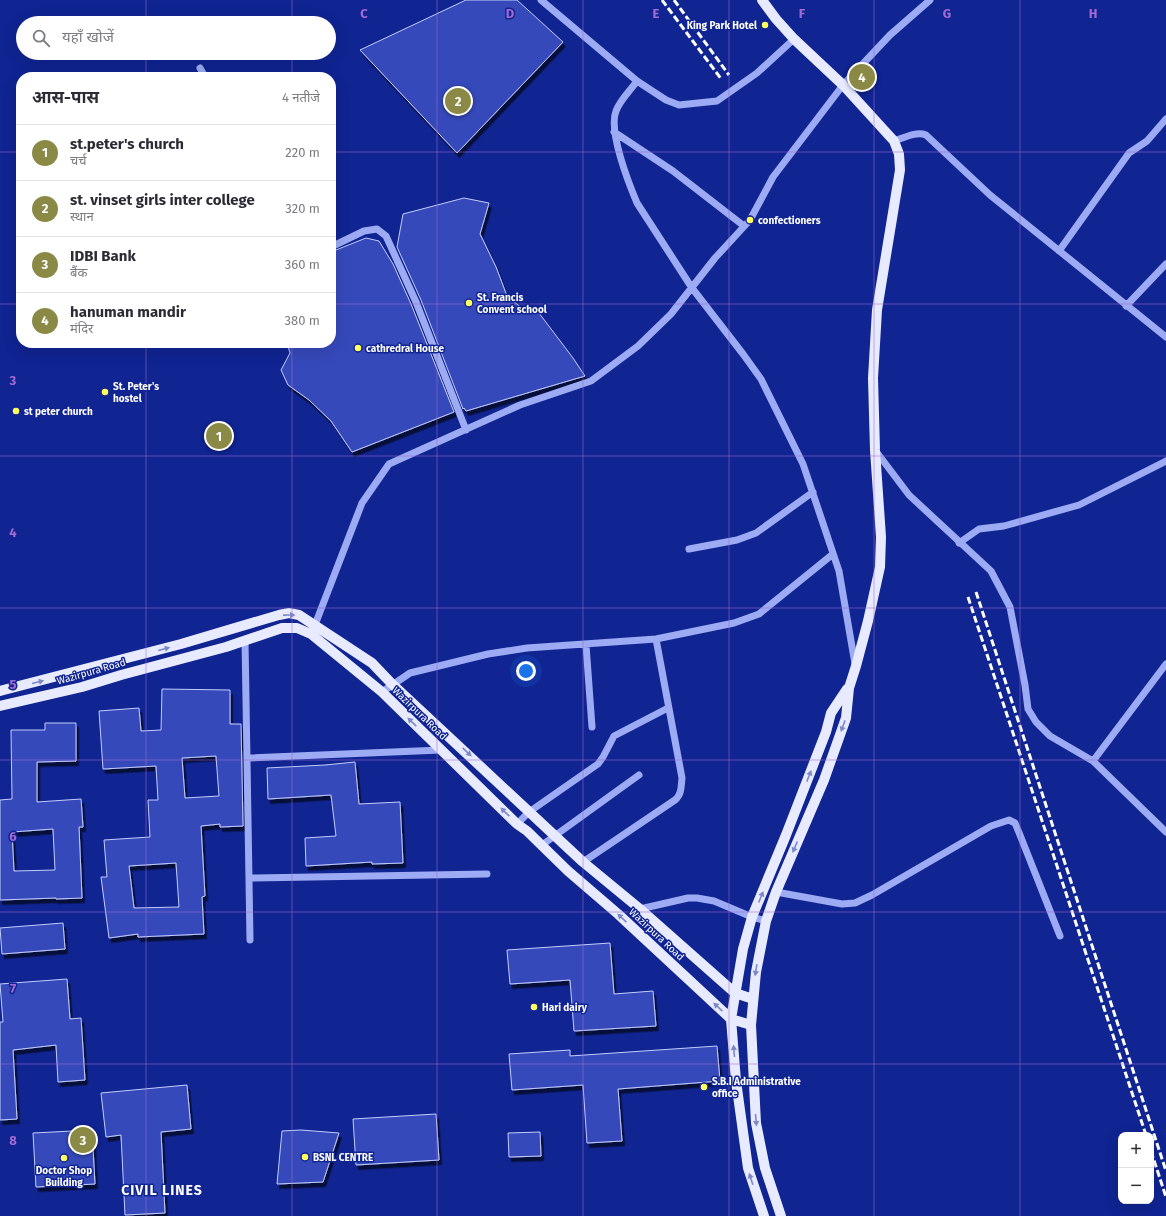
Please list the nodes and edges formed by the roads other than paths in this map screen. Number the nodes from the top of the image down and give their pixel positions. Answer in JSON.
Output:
{"nodes":[{"id":1,"x":541,"y":0,"type":"edge"},
{"id":2,"x":762,"y":0,"type":"edge"},
{"id":3,"x":930,"y":0,"type":"edge"},
{"id":4,"x":794,"y":39,"type":"junction"},
{"id":5,"x":200,"y":68,"type":"dead end"},
{"id":6,"x":202,"y":72,"type":"edge"},
{"id":7,"x":637,"y":81,"type":"junction"},
{"id":8,"x":843,"y":85,"type":"junction"},
{"id":9,"x":1166,"y":119,"type":"edge"},
{"id":10,"x":614,"y":132,"type":"junction"},
{"id":11,"x":894,"y":141,"type":"junction"},
{"id":12,"x":744,"y":226,"type":"junction"},
{"id":13,"x":336,"y":245,"type":"edge"},
{"id":14,"x":1059,"y":251,"type":"junction"},
{"id":15,"x":1166,"y":264,"type":"edge"},
{"id":16,"x":692,"y":288,"type":"junction"},
{"id":17,"x":1126,"y":306,"type":"junction"},
{"id":18,"x":1166,"y":337,"type":"edge"},
{"id":19,"x":466,"y":430,"type":"junction"},
{"id":20,"x":875,"y":450,"type":"junction"},
{"id":21,"x":1166,"y":461,"type":"edge"},
{"id":22,"x":813,"y":492,"type":"junction"},
{"id":23,"x":959,"y":543,"type":"junction"},
{"id":24,"x":689,"y":549,"type":"dead end"},
{"id":25,"x":833,"y":554,"type":"junction"},
{"id":26,"x":313,"y":630,"type":"junction"},
{"id":27,"x":656,"y":639,"type":"junction"},
{"id":28,"x":245,"y":640,"type":"junction"},
{"id":29,"x":586,"y":645,"type":"junction"},
{"id":30,"x":1166,"y":664,"type":"edge"},
{"id":31,"x":856,"y":666,"type":"junction"},
{"id":32,"x":392,"y":684,"type":"junction"},
{"id":33,"x":849,"y":688,"type":"junction"},
{"id":34,"x":0,"y":691,"type":"edge"},
{"id":35,"x":382,"y":692,"type":"junction"},
{"id":36,"x":0,"y":706,"type":"edge"},
{"id":37,"x":668,"y":708,"type":"junction"},
{"id":38,"x":592,"y":727,"type":"dead end"},
{"id":39,"x":441,"y":750,"type":"junction"},
{"id":40,"x":248,"y":758,"type":"junction"},
{"id":41,"x":1093,"y":761,"type":"junction"},
{"id":42,"x":639,"y":775,"type":"dead end"},
{"id":43,"x":529,"y":812,"type":"junction"},
{"id":44,"x":517,"y":824,"type":"junction"},
{"id":45,"x":1166,"y":832,"type":"edge"},
{"id":46,"x":556,"y":835,"type":"junction"},
{"id":47,"x":542,"y":845,"type":"junction"},
{"id":48,"x":583,"y":862,"type":"junction"},
{"id":49,"x":487,"y":874,"type":"dead end"},
{"id":50,"x":250,"y":878,"type":"junction"},
{"id":51,"x":776,"y":892,"type":"junction"},
{"id":52,"x":640,"y":909,"type":"junction"},
{"id":53,"x":752,"y":917,"type":"junction"},
{"id":54,"x":766,"y":921,"type":"junction"},
{"id":55,"x":1060,"y":936,"type":"dead end"},
{"id":56,"x":250,"y":940,"type":"dead end"},
{"id":57,"x":735,"y":993,"type":"junction"},
{"id":58,"x":753,"y":999,"type":"junction"},
{"id":59,"x":731,"y":1019,"type":"junction"},
{"id":60,"x":751,"y":1025,"type":"junction"},
{"id":61,"x":764,"y":1216,"type":"edge"},
{"id":62,"x":781,"y":1216,"type":"edge"}],
"edges":[{"from":1,"to":7,"type":"street"},
{"from":2,"to":4,"type":"main road"},
{"from":3,"to":8,"type":"street"},
{"from":4,"to":7,"type":"street"},
{"from":4,"to":8,"type":"main road"},
{"from":5,"to":6,"type":"street"},
{"from":7,"to":10,"type":"street"},
{"from":8,"to":11,"type":"main road"},
{"from":8,"to":12,"type":"street"},
{"from":9,"to":14,"type":"street"},
{"from":10,"to":12,"type":"street"},
{"from":10,"to":16,"type":"street"},
{"from":11,"to":14,"type":"street"},
{"from":11,"to":20,"type":"main road"},
{"from":12,"to":16,"type":"street"},
{"from":13,"to":19,"type":"street"},
{"from":14,"to":17,"type":"street"},
{"from":15,"to":17,"type":"street"},
{"from":16,"to":19,"type":"street"},
{"from":16,"to":22,"type":"street"},
{"from":17,"to":18,"type":"street"},
{"from":19,"to":26,"type":"street"},
{"from":20,"to":23,"type":"street"},
{"from":20,"to":31,"type":"main road"},
{"from":21,"to":23,"type":"street"},
{"from":22,"to":24,"type":"street"},
{"from":22,"to":25,"type":"street"},
{"from":23,"to":41,"type":"street"},
{"from":25,"to":27,"type":"street"},
{"from":25,"to":31,"type":"street"},
{"from":26,"to":28,"type":"main road","name":"Wazirpura Road"},
{"from":26,"to":32,"type":"main road","name":"Wazirpura Road"},
{"from":34,"to":26,"type":"main road","name":"Wazirpura Road","one_way":true},
{"from":26,"to":35,"type":"main road","name":"Wazirpura Road"},
{"from":27,"to":29,"type":"street"},
{"from":27,"to":37,"type":"street"},
{"from":28,"to":36,"type":"main road","name":"Wazirpura Road"},
{"from":28,"to":40,"type":"street"},
{"from":29,"to":32,"type":"street"},
{"from":29,"to":38,"type":"street"},
{"from":30,"to":41,"type":"street"},
{"from":31,"to":33,"type":"main road"},
{"from":32,"to":35,"type":"street"},
{"from":32,"to":43,"type":"main road","name":"Wazirpura Road","one_way":true},
{"from":33,"to":51,"type":"main road","one_way":true},
{"from":53,"to":33,"type":"main road","one_way":true},
{"from":39,"to":35,"type":"main road","name":"Wazirpura Road","one_way":true},
{"from":37,"to":43,"type":"street"},
{"from":37,"to":48,"type":"street"},
{"from":39,"to":40,"type":"street"},
{"from":44,"to":39,"type":"main road","name":"Wazirpura Road","one_way":true},
{"from":40,"to":50,"type":"street"},
{"from":41,"to":45,"type":"street"},
{"from":42,"to":46,"type":"street"},
{"from":43,"to":44,"type":"street"},
{"from":43,"to":46,"type":"main road","name":"Wazirpura Road"},
{"from":44,"to":47,"type":"main road","name":"Wazirpura Road"},
{"from":46,"to":47,"type":"street"},
{"from":46,"to":48,"type":"main road","name":"Wazirpura Road"},
{"from":59,"to":47,"type":"main road","name":"Wazirpura Road","one_way":true},
{"from":48,"to":52,"type":"main road","name":"Wazirpura Road"},
{"from":49,"to":50,"type":"street"},
{"from":50,"to":56,"type":"street"},
{"from":51,"to":54,"type":"main road"},
{"from":51,"to":55,"type":"street"},
{"from":52,"to":53,"type":"street"},
{"from":52,"to":57,"type":"main road","name":"Wazirpura Road"},
{"from":53,"to":54,"type":"street"},
{"from":53,"to":57,"type":"main road"},
{"from":54,"to":58,"type":"main road","one_way":true},
{"from":57,"to":58,"type":"main road","name":"Wazirpura Road"},
{"from":57,"to":59,"type":"main road"},
{"from":58,"to":60,"type":"main road"},
{"from":59,"to":60,"type":"main road","name":"Wazirpura Road"},
{"from":61,"to":59,"type":"main road","one_way":true},
{"from":60,"to":62,"type":"main road","one_way":true}]}
